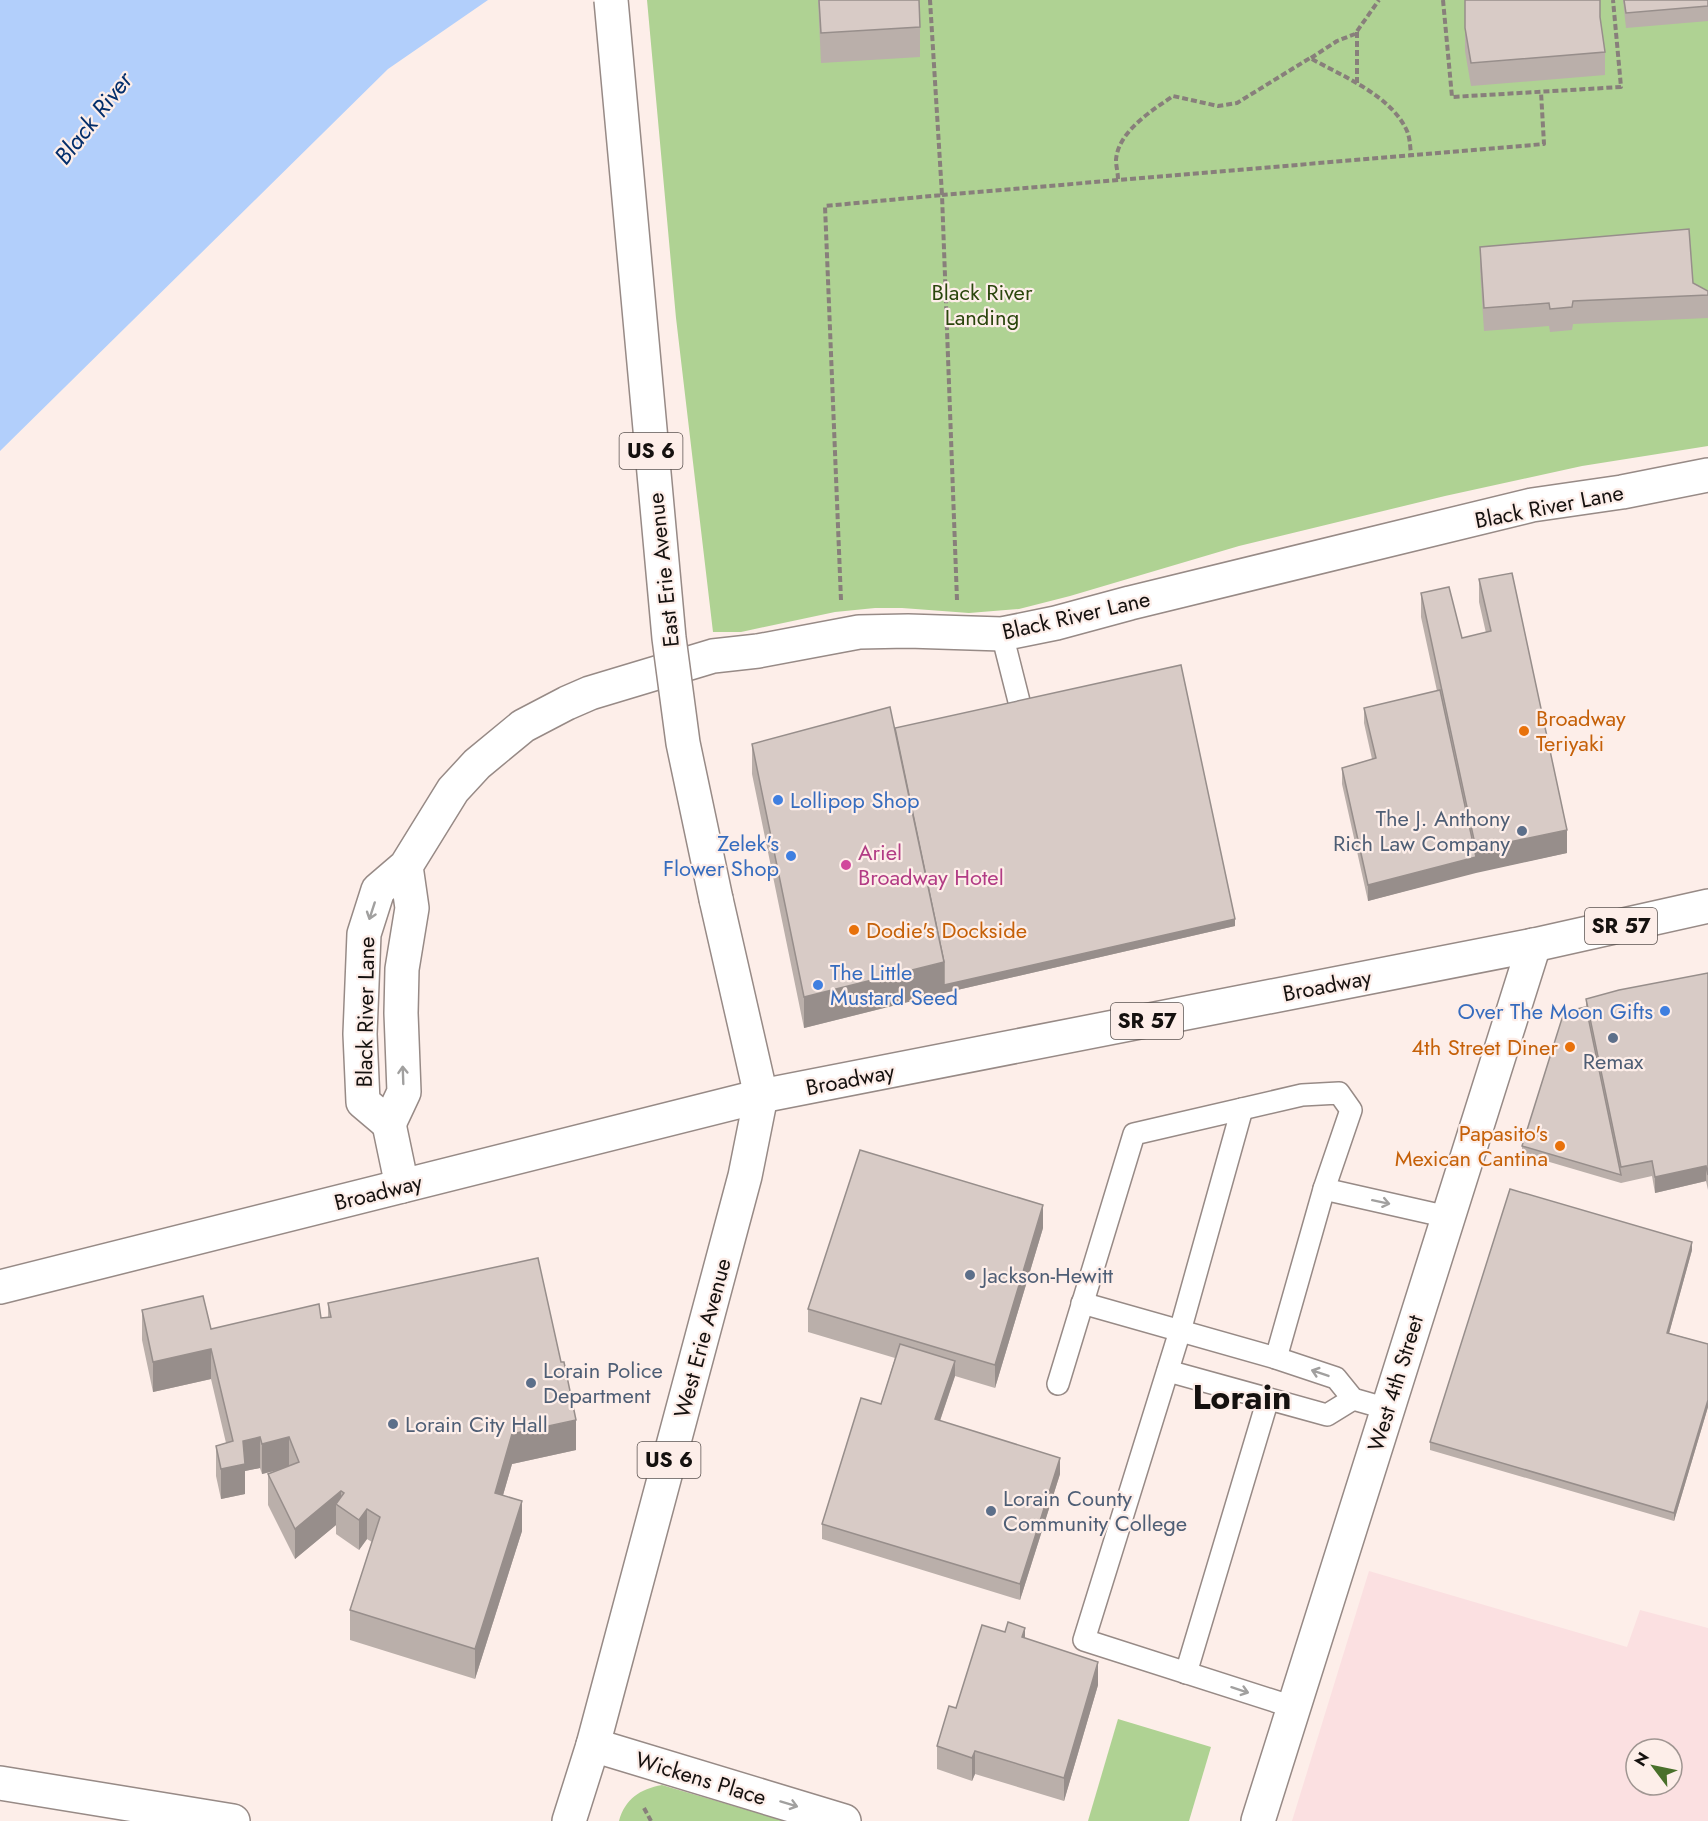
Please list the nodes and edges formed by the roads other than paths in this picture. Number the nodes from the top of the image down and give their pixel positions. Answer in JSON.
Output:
{"nodes":[{"id":1,"x":611,"y":0,"type":"edge"},
{"id":2,"x":1708,"y":475,"type":"edge"},
{"id":3,"x":1002,"y":634,"type":"junction"},
{"id":4,"x":1030,"y":744,"type":"edge"},
{"id":5,"x":406,"y":866,"type":"junction"},
{"id":6,"x":1708,"y":906,"type":"edge"},
{"id":7,"x":1534,"y":945,"type":"junction"},
{"id":8,"x":761,"y":1096,"type":"junction"},
{"id":9,"x":1242,"y":1109,"type":"junction"},
{"id":10,"x":389,"y":1124,"type":"junction"},
{"id":11,"x":402,"y":1186,"type":"junction"},
{"id":12,"x":1324,"y":1189,"type":"junction"},
{"id":13,"x":1448,"y":1217,"type":"junction"},
{"id":14,"x":0,"y":1287,"type":"edge"},
{"id":15,"x":1082,"y":1303,"type":"junction"},
{"id":16,"x":1180,"y":1331,"type":"junction"},
{"id":17,"x":1276,"y":1358,"type":"junction"},
{"id":18,"x":1168,"y":1371,"type":"junction"},
{"id":19,"x":1058,"y":1384,"type":"dead end"},
{"id":20,"x":1268,"y":1399,"type":"junction"},
{"id":21,"x":1353,"y":1399,"type":"junction"},
{"id":22,"x":1388,"y":1409,"type":"junction"},
{"id":23,"x":1186,"y":1673,"type":"junction"},
{"id":24,"x":1293,"y":1707,"type":"junction"},
{"id":25,"x":592,"y":1744,"type":"junction"},
{"id":26,"x":0,"y":1783,"type":"edge"},
{"id":27,"x":232,"y":1821,"type":"edge"},
{"id":28,"x":569,"y":1821,"type":"edge"},
{"id":29,"x":844,"y":1821,"type":"edge"},
{"id":30,"x":1258,"y":1821,"type":"edge"}],
"edges":[{"from":1,"to":8,"type":"street","name":"East Erie Avenue","number":"US 6","bridge":true},
{"from":2,"to":3,"type":"street","name":"Black River Lane"},
{"from":3,"to":4,"type":"lane"},
{"from":3,"to":5,"type":"street","name":"Black River Lane"},
{"from":10,"to":5,"type":"street","name":"Black River Lane","one_way":true},
{"from":5,"to":10,"type":"street","name":"Black River Lane","one_way":true},
{"from":6,"to":7,"type":"street","name":"Broadway","number":"SR 57"},
{"from":7,"to":8,"type":"street","name":"Broadway","number":"SR 57"},
{"from":7,"to":13,"type":"street","name":"West 4th Street"},
{"from":8,"to":11,"type":"street","name":"Broadway"},
{"from":8,"to":25,"type":"street","name":"West Erie Avenue","number":"US 6"},
{"from":9,"to":12,"type":"lane"},
{"from":9,"to":15,"type":"lane"},
{"from":9,"to":16,"type":"lane"},
{"from":10,"to":11,"type":"street"},
{"from":11,"to":14,"type":"street","name":"Broadway"},
{"from":12,"to":13,"type":"lane","one_way":true},
{"from":12,"to":17,"type":"lane"},
{"from":13,"to":22,"type":"street","name":"West 4th Street"},
{"from":15,"to":16,"type":"lane"},
{"from":15,"to":19,"type":"lane"},
{"from":16,"to":17,"type":"lane"},
{"from":16,"to":18,"type":"lane"},
{"from":21,"to":17,"type":"lane","one_way":true},
{"from":18,"to":20,"type":"lane"},
{"from":18,"to":23,"type":"lane"},
{"from":20,"to":21,"type":"lane"},
{"from":20,"to":23,"type":"lane"},
{"from":21,"to":22,"type":"lane"},
{"from":22,"to":24,"type":"street","name":"West 4th Street"},
{"from":23,"to":24,"type":"lane","one_way":true},
{"from":24,"to":30,"type":"street","name":"West 4th Street"},
{"from":25,"to":28,"type":"street","name":"West Erie Avenue","number":"US 6"},
{"from":25,"to":29,"type":"street","name":"Wickens Place","one_way":true},
{"from":26,"to":27,"type":"street"}]}
